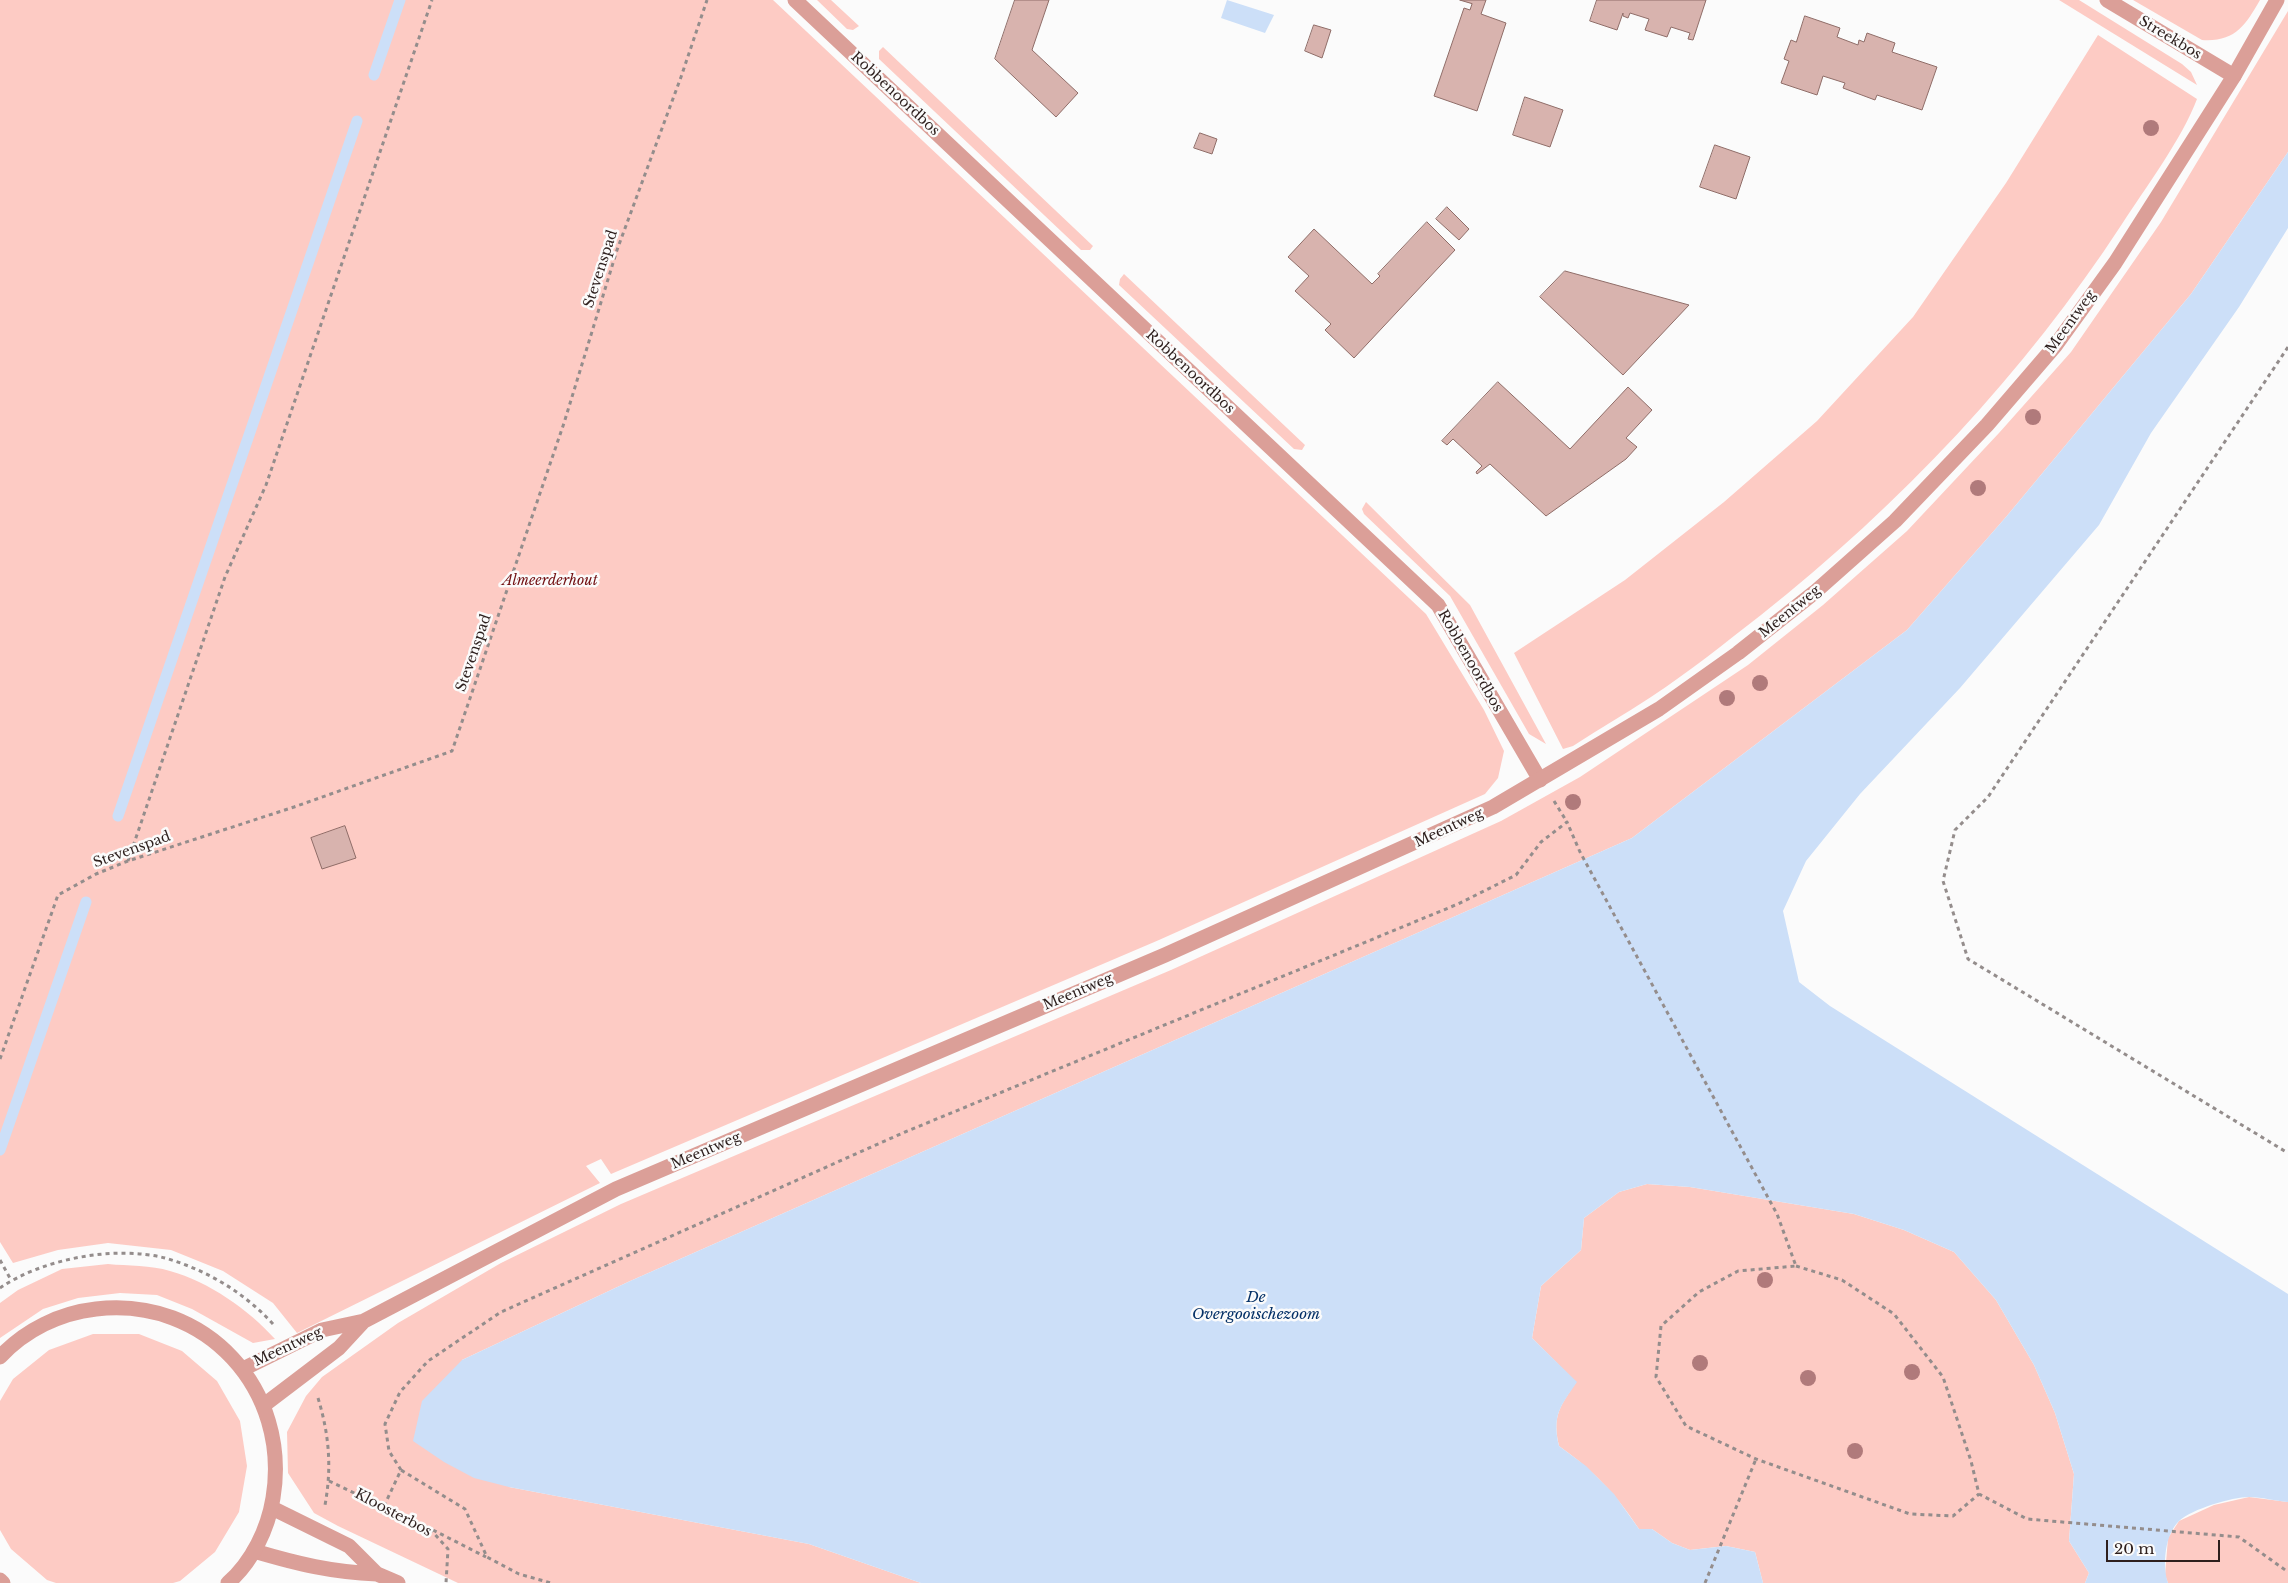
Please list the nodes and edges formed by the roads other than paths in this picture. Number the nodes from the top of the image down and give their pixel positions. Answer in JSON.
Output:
{"nodes":[{"id":1,"x":795,"y":0,"type":"edge"},
{"id":2,"x":2107,"y":0,"type":"edge"},
{"id":3,"x":2277,"y":0,"type":"edge"},
{"id":4,"x":2234,"y":76,"type":"junction"},
{"id":5,"x":1540,"y":780,"type":"junction"},
{"id":6,"x":364,"y":1321,"type":"junction"},
{"id":7,"x":0,"y":1356,"type":"edge"},
{"id":8,"x":243,"y":1369,"type":"junction"},
{"id":9,"x":264,"y":1404,"type":"junction"},
{"id":10,"x":272,"y":1508,"type":"junction"},
{"id":11,"x":254,"y":1551,"type":"junction"},
{"id":12,"x":378,"y":1574,"type":"junction"},
{"id":13,"x":0,"y":1580,"type":"edge"},
{"id":14,"x":3,"y":1583,"type":"edge"},
{"id":15,"x":228,"y":1583,"type":"edge"},
{"id":16,"x":398,"y":1583,"type":"edge"}],
"edges":[{"from":1,"to":5,"type":"street","name":"Robbenoordbos"},
{"from":2,"to":4,"type":"street","name":"Streekbos"},
{"from":3,"to":4,"type":"street","name":"Meentweg"},
{"from":4,"to":5,"type":"street","name":"Meentweg"},
{"from":5,"to":6,"type":"street","name":"Meentweg"},
{"from":6,"to":8,"type":"street","name":"Meentweg"},
{"from":6,"to":9,"type":"street","name":"Meentweg"},
{"from":7,"to":8,"type":"street"},
{"from":8,"to":9,"type":"street"},
{"from":9,"to":10,"type":"street"},
{"from":10,"to":11,"type":"street"},
{"from":10,"to":12,"type":"street"},
{"from":11,"to":12,"type":"street"},
{"from":11,"to":15,"type":"street"},
{"from":12,"to":16,"type":"street"},
{"from":13,"to":14,"type":"street"}]}
